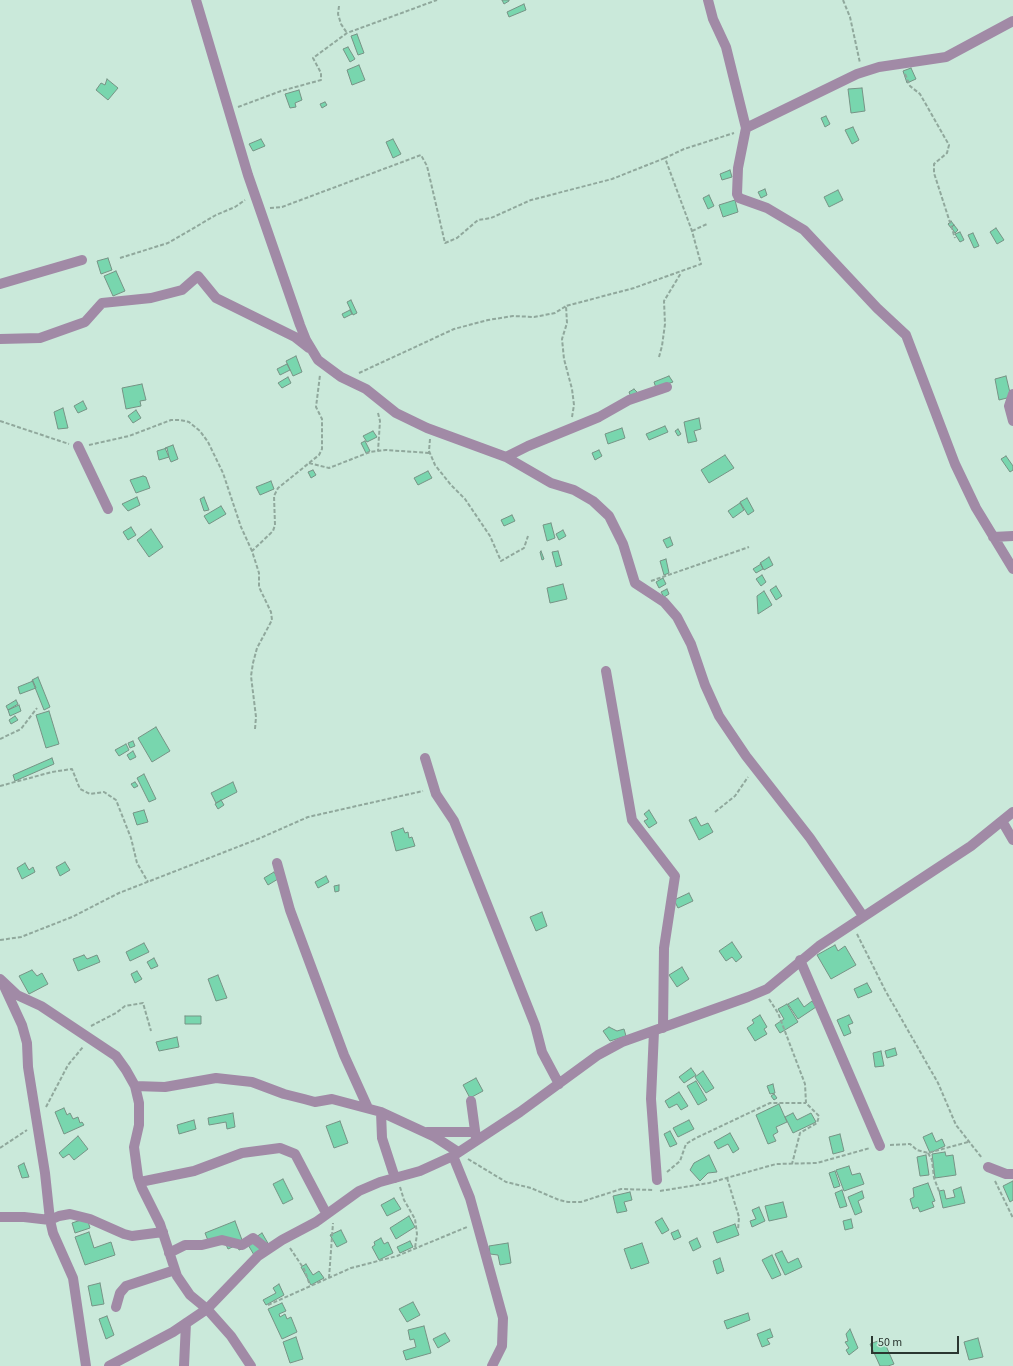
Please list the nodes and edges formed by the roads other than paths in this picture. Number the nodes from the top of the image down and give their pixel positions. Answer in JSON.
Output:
{"nodes":[{"id":1,"x":196,"y":0,"type":"edge"},
{"id":2,"x":708,"y":0,"type":"edge"},
{"id":3,"x":1013,"y":21,"type":"edge"},
{"id":4,"x":746,"y":128,"type":"junction"},
{"id":5,"x":82,"y":260,"type":"dead end"},
{"id":6,"x":0,"y":284,"type":"edge"},
{"id":7,"x":0,"y":339,"type":"edge"},
{"id":8,"x":313,"y":352,"type":"junction"},
{"id":9,"x":667,"y":387,"type":"dead end"},
{"id":10,"x":1013,"y":394,"type":"edge"},
{"id":11,"x":1013,"y":421,"type":"edge"},
{"id":12,"x":78,"y":446,"type":"road end"},
{"id":13,"x":506,"y":457,"type":"junction"},
{"id":14,"x":108,"y":509,"type":"dead end"},
{"id":15,"x":1013,"y":536,"type":"edge"},
{"id":16,"x":993,"y":537,"type":"junction"},
{"id":17,"x":1013,"y":569,"type":"edge"},
{"id":18,"x":606,"y":670,"type":"dead end"},
{"id":19,"x":425,"y":758,"type":"dead end"},
{"id":20,"x":1013,"y":812,"type":"edge"},
{"id":21,"x":1002,"y":820,"type":"junction"},
{"id":22,"x":1013,"y":840,"type":"edge"},
{"id":23,"x":277,"y":863,"type":"dead end"},
{"id":24,"x":863,"y":916,"type":"junction"},
{"id":25,"x":800,"y":960,"type":"junction"},
{"id":26,"x":0,"y":979,"type":"edge"},
{"id":27,"x":658,"y":1029,"type":"junction"},
{"id":28,"x":559,"y":1084,"type":"junction"},
{"id":29,"x":135,"y":1086,"type":"junction"},
{"id":30,"x":471,"y":1101,"type":"dead end"},
{"id":31,"x":368,"y":1108,"type":"junction"},
{"id":32,"x":381,"y":1112,"type":"junction"},
{"id":33,"x":423,"y":1131,"type":"junction"},
{"id":34,"x":476,"y":1136,"type":"junction"},
{"id":35,"x":880,"y":1146,"type":"road end"},
{"id":36,"x":455,"y":1154,"type":"junction"},
{"id":37,"x":988,"y":1167,"type":"road end"},
{"id":38,"x":1013,"y":1174,"type":"edge"},
{"id":39,"x":396,"y":1178,"type":"junction"},
{"id":40,"x":657,"y":1180,"type":"road end"},
{"id":41,"x":140,"y":1182,"type":"junction"},
{"id":42,"x":329,"y":1211,"type":"junction"},
{"id":43,"x":0,"y":1218,"type":"edge"},
{"id":44,"x":50,"y":1220,"type":"junction"},
{"id":45,"x":163,"y":1232,"type":"junction"},
{"id":46,"x":267,"y":1249,"type":"junction"},
{"id":47,"x":169,"y":1253,"type":"junction"},
{"id":48,"x":175,"y":1270,"type":"junction"},
{"id":49,"x":116,"y":1307,"type":"dead end"},
{"id":50,"x":207,"y":1310,"type":"junction"},
{"id":51,"x":186,"y":1323,"type":"junction"},
{"id":52,"x":86,"y":1366,"type":"edge"},
{"id":53,"x":109,"y":1366,"type":"edge"},
{"id":54,"x":184,"y":1366,"type":"edge"},
{"id":55,"x":251,"y":1366,"type":"edge"},
{"id":56,"x":492,"y":1366,"type":"edge"}],
"edges":[{"from":1,"to":8,"type":"street"},
{"from":2,"to":4,"type":"street"},
{"from":3,"to":4,"type":"street"},
{"from":4,"to":16,"type":"street"},
{"from":5,"to":6,"type":"street"},
{"from":7,"to":8,"type":"street"},
{"from":8,"to":13,"type":"street"},
{"from":9,"to":13,"type":"street"},
{"from":10,"to":11,"type":"street"},
{"from":12,"to":14,"type":"street"},
{"from":13,"to":24,"type":"street"},
{"from":15,"to":16,"type":"street"},
{"from":16,"to":17,"type":"street"},
{"from":18,"to":27,"type":"street"},
{"from":19,"to":28,"type":"street"},
{"from":20,"to":21,"type":"street"},
{"from":21,"to":22,"type":"street"},
{"from":21,"to":24,"type":"street"},
{"from":23,"to":31,"type":"street"},
{"from":24,"to":25,"type":"street"},
{"from":25,"to":27,"type":"street"},
{"from":25,"to":35,"type":"street"},
{"from":26,"to":29,"type":"street"},
{"from":26,"to":44,"type":"street"},
{"from":27,"to":28,"type":"street"},
{"from":27,"to":40,"type":"street"},
{"from":28,"to":34,"type":"street"},
{"from":29,"to":31,"type":"street"},
{"from":29,"to":41,"type":"street"},
{"from":30,"to":34,"type":"street"},
{"from":31,"to":32,"type":"street"},
{"from":32,"to":33,"type":"street"},
{"from":32,"to":39,"type":"street"},
{"from":33,"to":34,"type":"street"},
{"from":33,"to":36,"type":"street"},
{"from":34,"to":36,"type":"street"},
{"from":36,"to":39,"type":"street"},
{"from":36,"to":56,"type":"street"},
{"from":37,"to":38,"type":"street"},
{"from":39,"to":42,"type":"street"},
{"from":41,"to":42,"type":"street"},
{"from":41,"to":45,"type":"street"},
{"from":42,"to":46,"type":"street"},
{"from":43,"to":44,"type":"street"},
{"from":44,"to":45,"type":"street"},
{"from":44,"to":52,"type":"street"},
{"from":45,"to":47,"type":"street"},
{"from":46,"to":47,"type":"street"},
{"from":46,"to":50,"type":"street"},
{"from":47,"to":48,"type":"street"},
{"from":48,"to":49,"type":"street"},
{"from":48,"to":50,"type":"street"},
{"from":50,"to":51,"type":"street"},
{"from":50,"to":55,"type":"street"},
{"from":51,"to":53,"type":"street"},
{"from":51,"to":54,"type":"street"}]}
